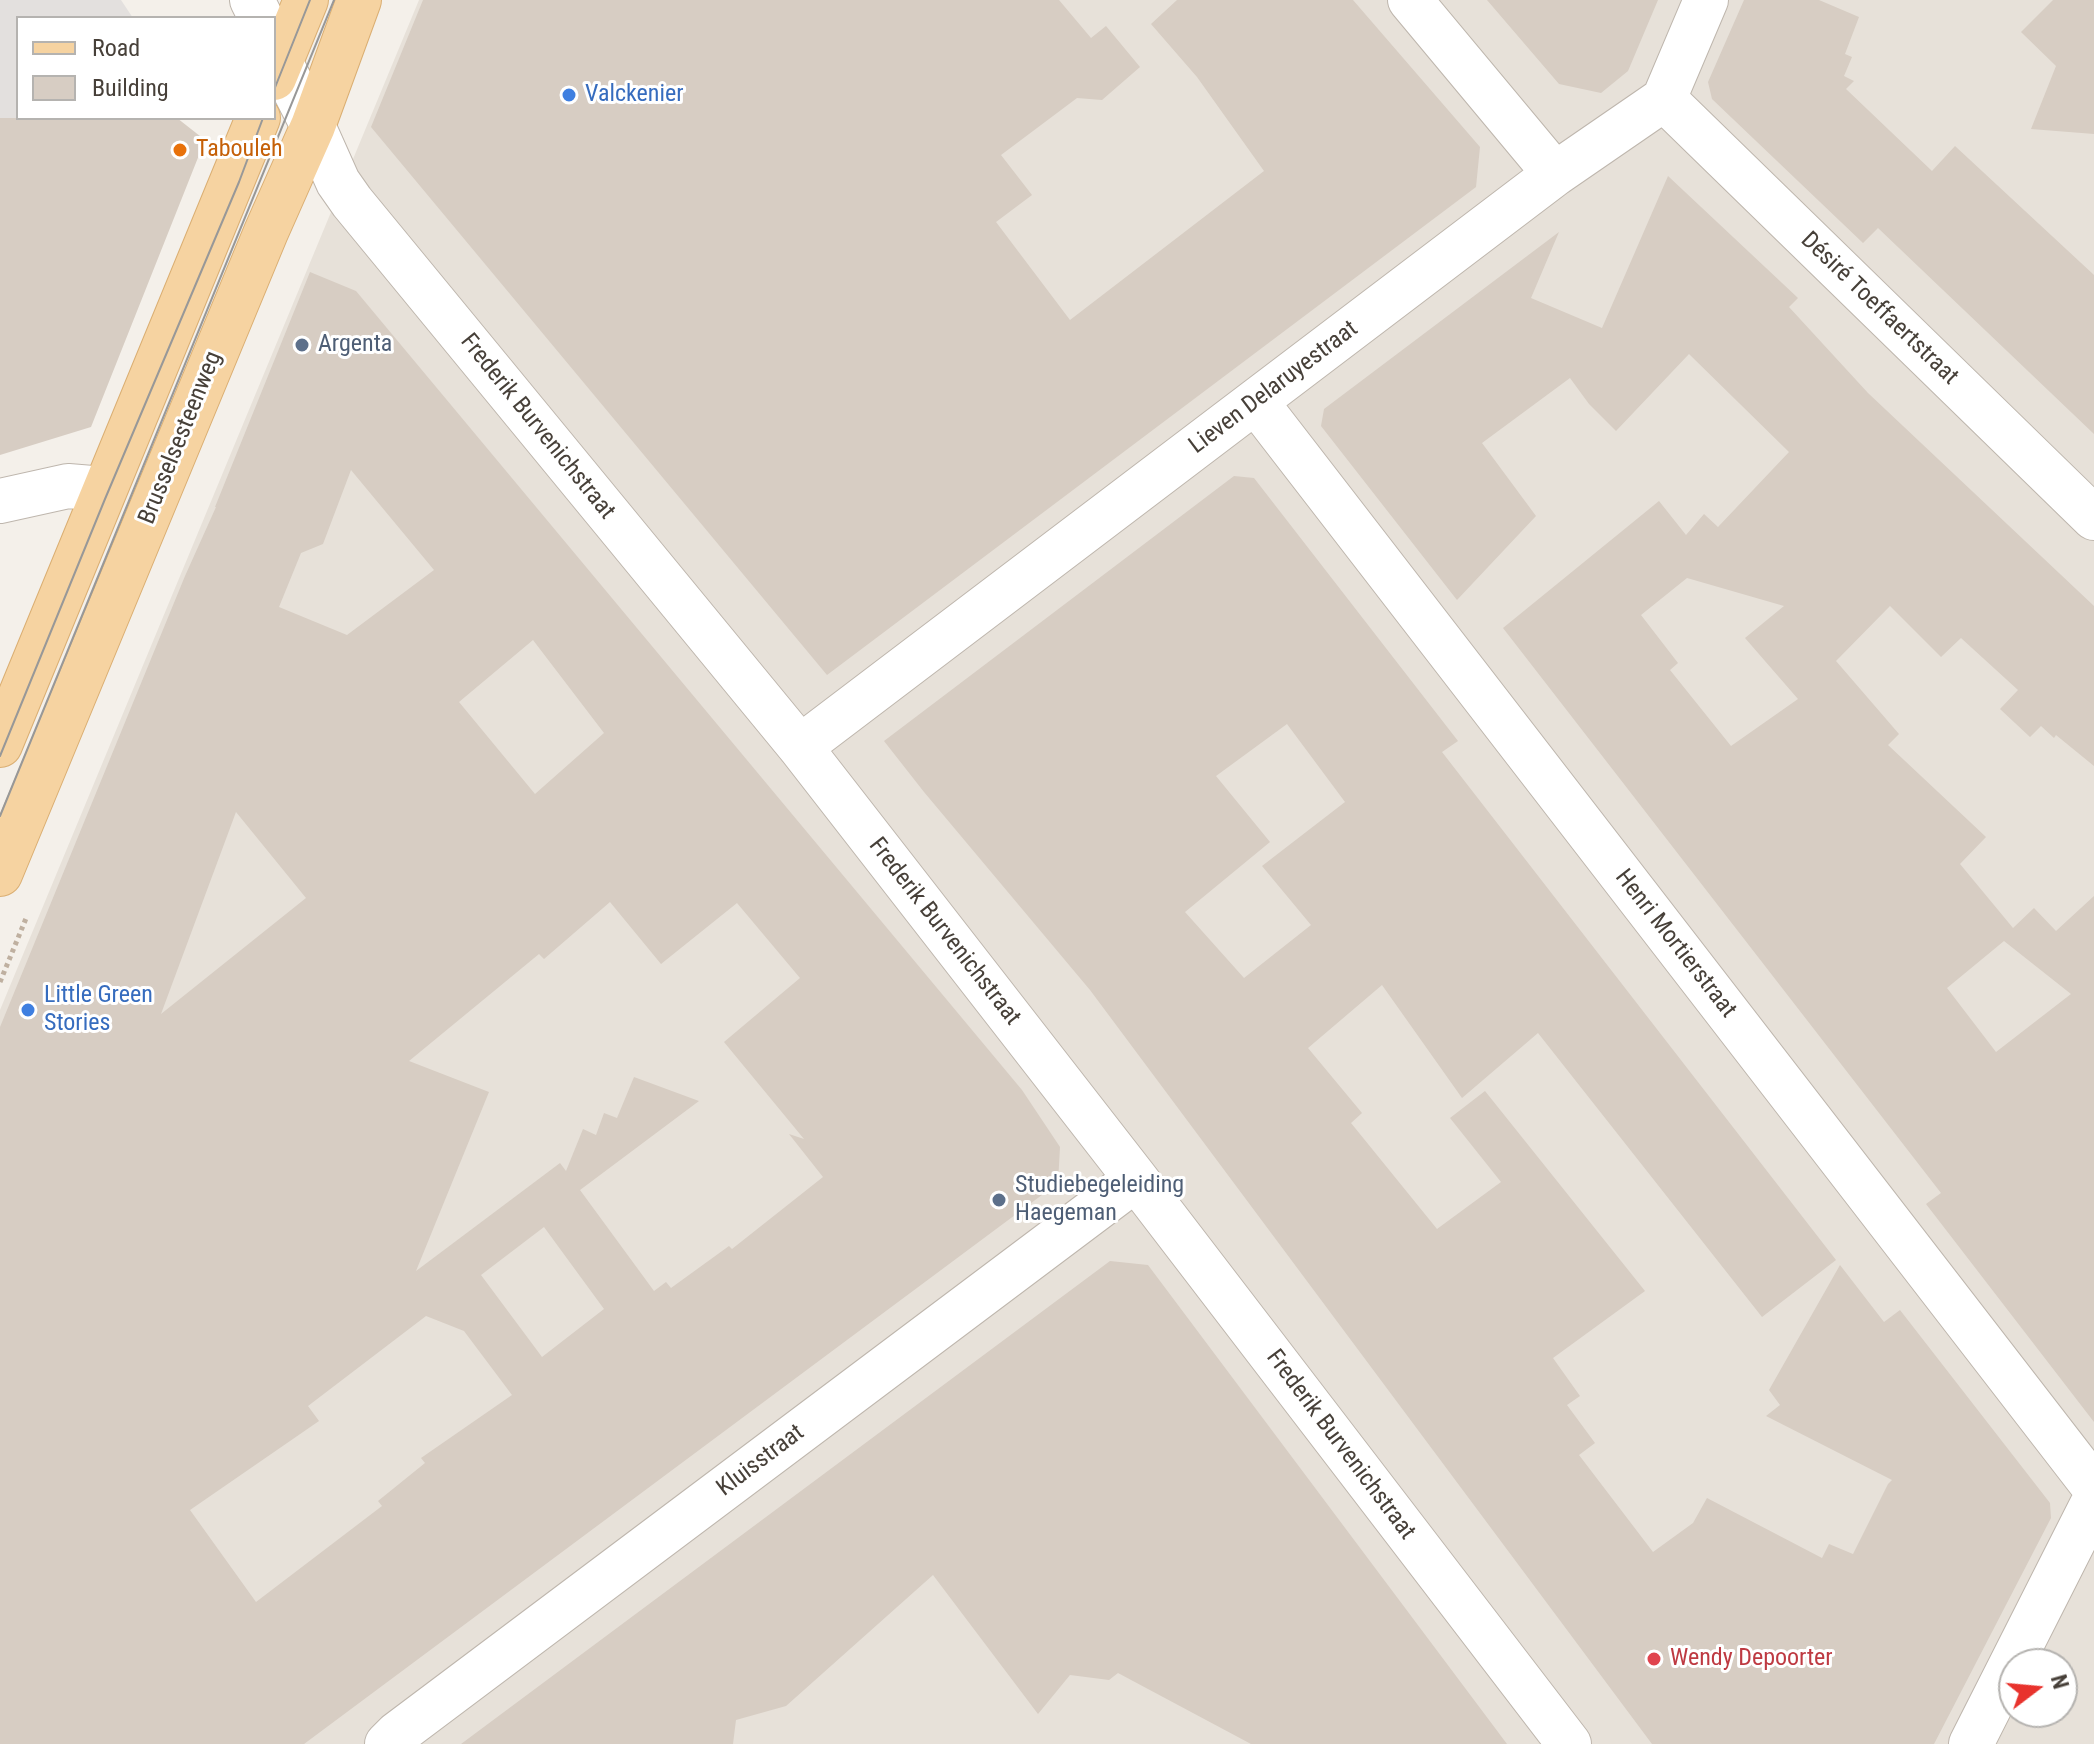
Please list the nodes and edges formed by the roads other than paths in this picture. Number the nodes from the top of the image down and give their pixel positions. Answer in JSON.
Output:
{"nodes":[{"id":1,"x":306,"y":0,"type":"edge"},
{"id":2,"x":359,"y":0,"type":"edge"},
{"id":3,"x":1410,"y":0,"type":"edge"},
{"id":4,"x":1706,"y":0,"type":"edge"},
{"id":5,"x":276,"y":64,"type":"edge"},
{"id":6,"x":1664,"y":99,"type":"junction"},
{"id":7,"x":257,"y":120,"type":"edge"},
{"id":8,"x":313,"y":126,"type":"junction"},
{"id":9,"x":1555,"y":174,"type":"junction"},
{"id":10,"x":1256,"y":402,"type":"junction"},
{"id":11,"x":104,"y":489,"type":"junction"},
{"id":12,"x":0,"y":501,"type":"edge"},
{"id":13,"x":2094,"y":518,"type":"edge"},
{"id":14,"x":0,"y":745,"type":"edge"},
{"id":15,"x":800,"y":747,"type":"junction"},
{"id":16,"x":0,"y":874,"type":"edge"},
{"id":17,"x":1136,"y":1179,"type":"junction"},
{"id":18,"x":2094,"y":1487,"type":"edge"},
{"id":19,"x":2094,"y":1501,"type":"edge"},
{"id":20,"x":387,"y":1744,"type":"edge"},
{"id":21,"x":1569,"y":1744,"type":"edge"},
{"id":22,"x":1971,"y":1744,"type":"edge"}],
"edges":[{"from":1,"to":5,"type":"main road"},
{"from":2,"to":8,"type":"main road","name":"Brusselsesteenweg"},
{"from":3,"to":9,"type":"street"},
{"from":4,"to":6,"type":"street"},
{"from":5,"to":8,"type":"street","name":"Frederik Burvenichstraat"},
{"from":6,"to":9,"type":"street","name":"Lieven Delaruyestraat"},
{"from":6,"to":13,"type":"street","name":"Désiré Toeffaertstraat"},
{"from":7,"to":11,"type":"main road","name":"Brusselsesteenweg"},
{"from":8,"to":15,"type":"street","name":"Frederik Burvenichstraat"},
{"from":8,"to":16,"type":"main road","name":"Brusselsesteenweg"},
{"from":9,"to":10,"type":"street","name":"Lieven Delaruyestraat"},
{"from":10,"to":15,"type":"street","name":"Lieven Delaruyestraat"},
{"from":10,"to":18,"type":"street","name":"Henri Mortierstraat"},
{"from":11,"to":12,"type":"street"},
{"from":11,"to":14,"type":"main road","name":"Brusselsesteenweg"},
{"from":15,"to":17,"type":"street","name":"Frederik Burvenichstraat"},
{"from":17,"to":20,"type":"street","name":"Kluisstraat"},
{"from":17,"to":21,"type":"street","name":"Frederik Burvenichstraat"},
{"from":19,"to":22,"type":"street"}]}
